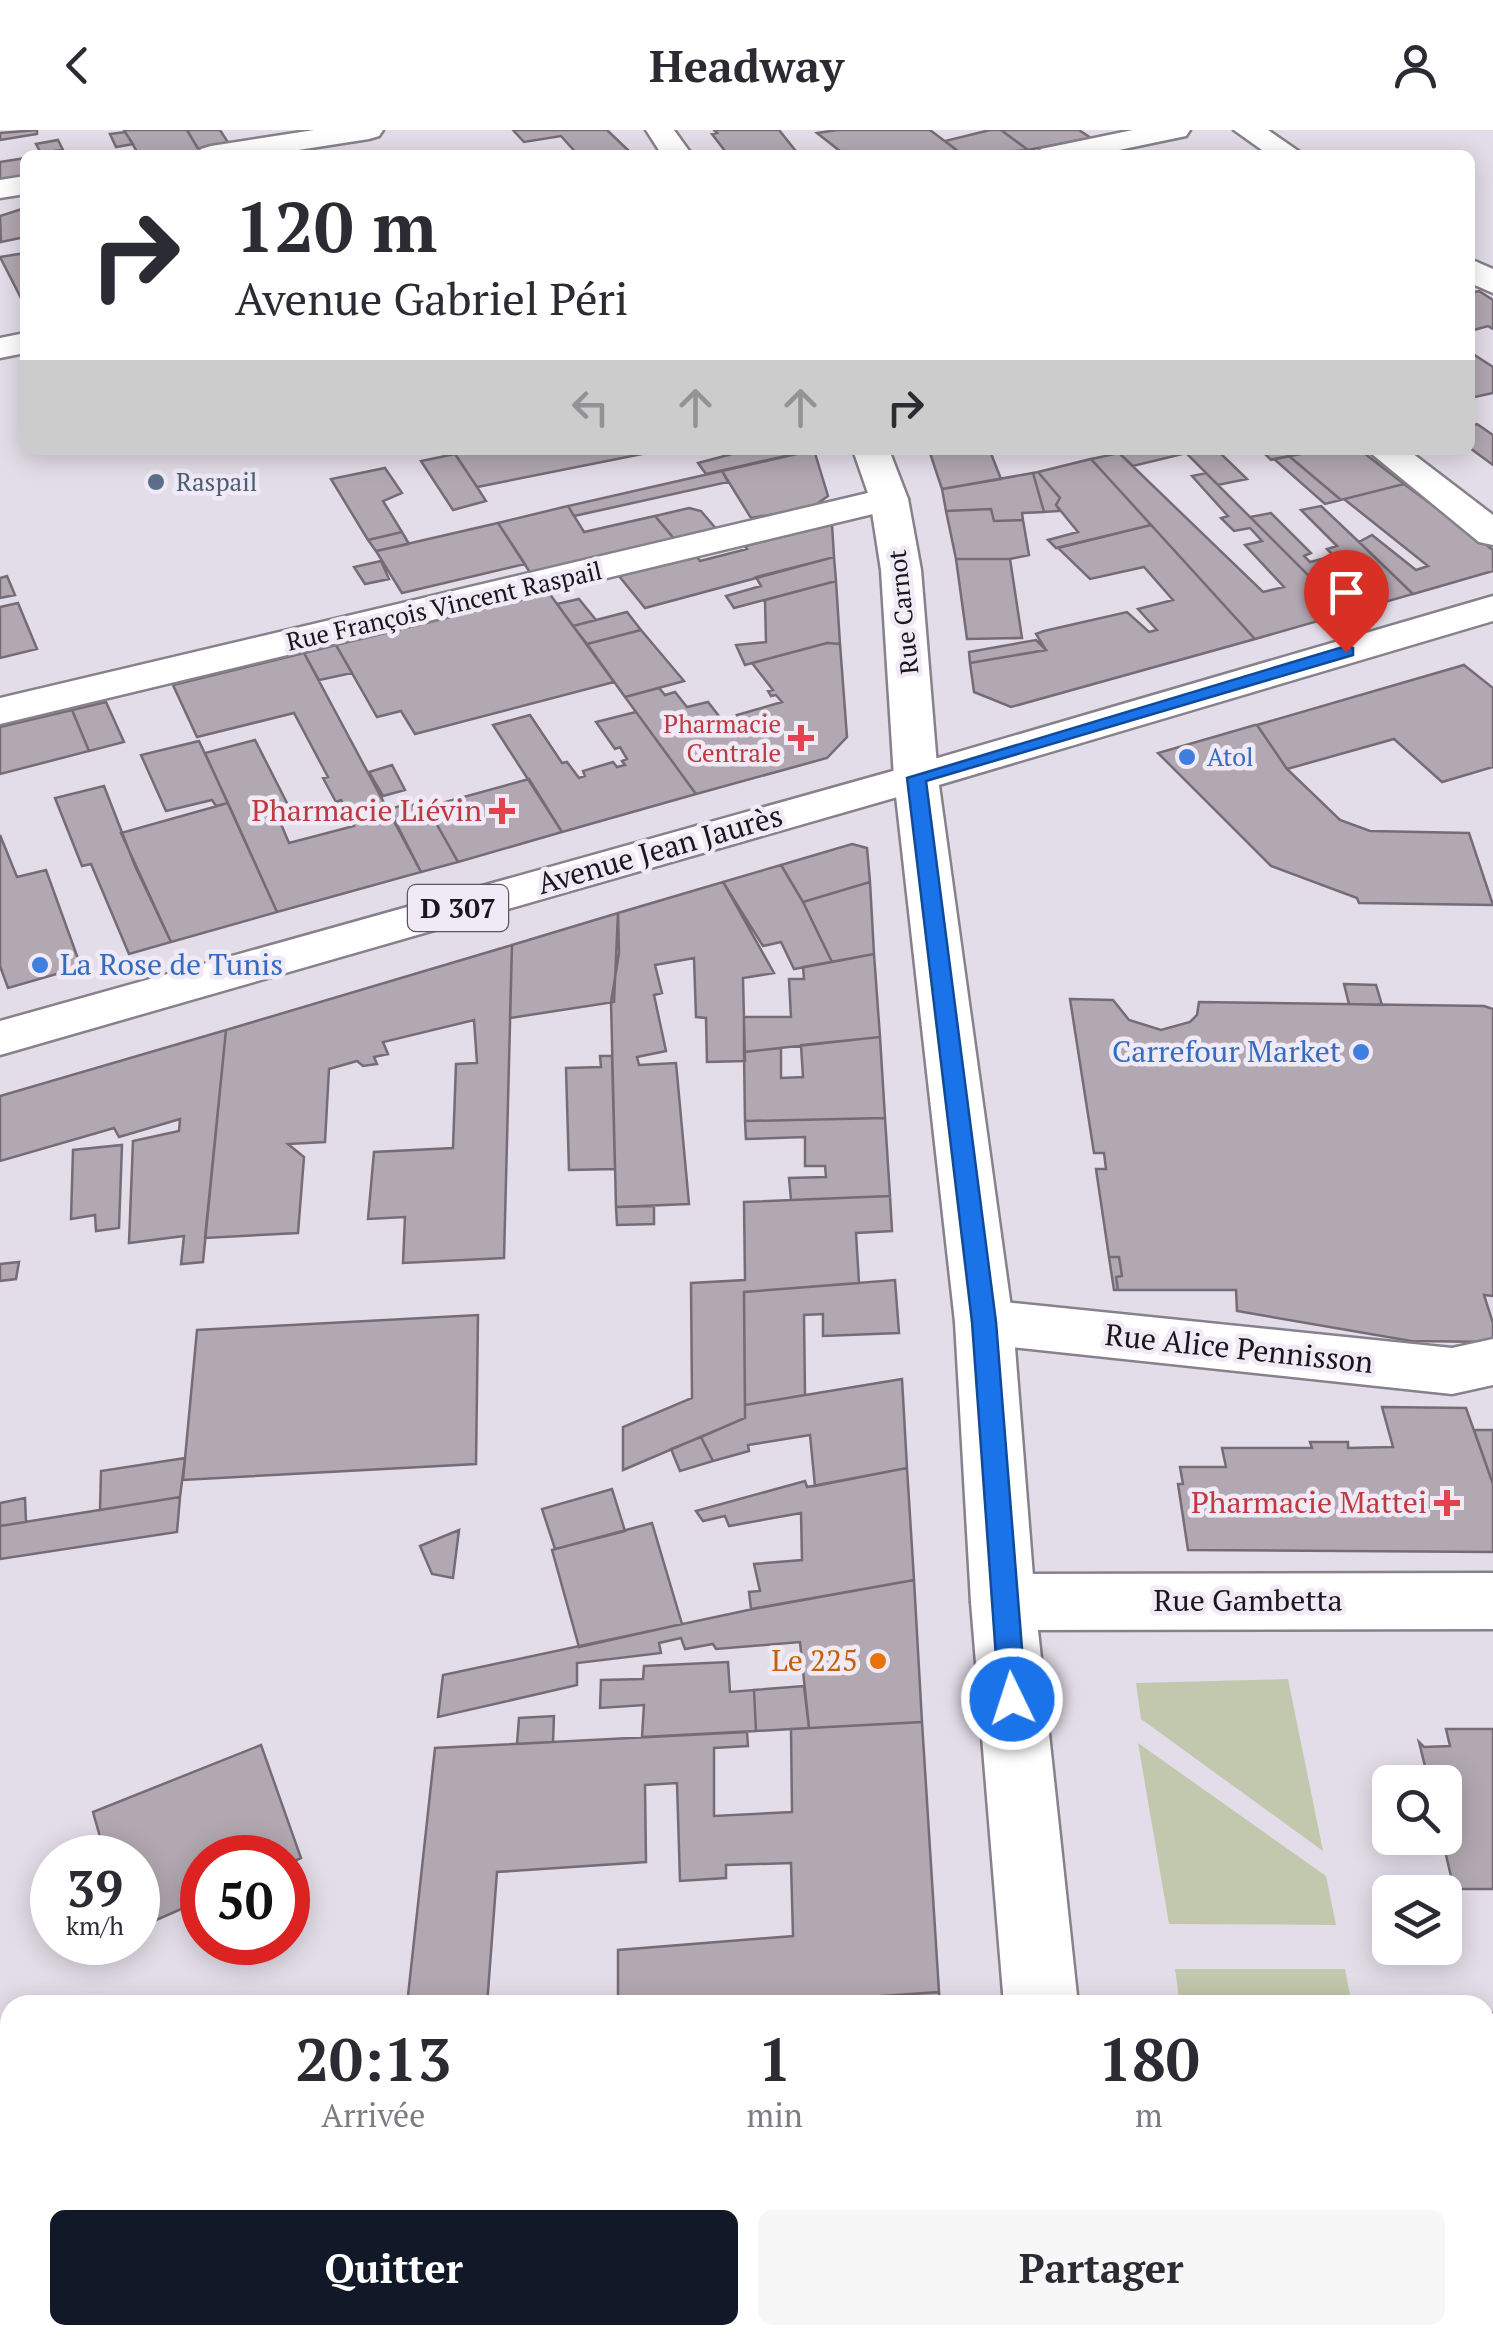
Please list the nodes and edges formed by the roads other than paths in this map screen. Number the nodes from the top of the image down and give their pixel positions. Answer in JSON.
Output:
{"nodes":[{"id":1,"x":369,"y":130,"type":"edge"},
{"id":2,"x":1176,"y":130,"type":"edge"},
{"id":3,"x":1248,"y":130,"type":"edge"},
{"id":4,"x":243,"y":150,"type":"edge"},
{"id":5,"x":1077,"y":150,"type":"edge"},
{"id":6,"x":1281,"y":150,"type":"edge"},
{"id":7,"x":873,"y":455,"type":"edge"},
{"id":8,"x":1390,"y":455,"type":"edge"},
{"id":9,"x":888,"y":500,"type":"junction"},
{"id":10,"x":1493,"y":534,"type":"edge"},
{"id":11,"x":1493,"y":608,"type":"edge"},
{"id":12,"x":0,"y":712,"type":"edge"},
{"id":13,"x":916,"y":778,"type":"junction"},
{"id":14,"x":0,"y":1038,"type":"edge"},
{"id":15,"x":984,"y":1322,"type":"junction"},
{"id":16,"x":1493,"y":1362,"type":"edge"},
{"id":17,"x":1493,"y":1601,"type":"edge"},
{"id":18,"x":1003,"y":1602,"type":"junction"},
{"id":19,"x":1040,"y":1995,"type":"edge"}],
"edges":[{"from":1,"to":4,"type":"main road"},
{"from":2,"to":5,"type":"main road"},
{"from":3,"to":6,"type":"main road"},
{"from":7,"to":9,"type":"main road","name":"Rue Carnot"},
{"from":8,"to":10,"type":"main road"},
{"from":9,"to":12,"type":"main road","name":"Rue François Vincent Raspail"},
{"from":9,"to":13,"type":"main road","name":"Rue Carnot"},
{"from":11,"to":13,"type":"main road","number":"D 307"},
{"from":13,"to":14,"type":"main road","name":"Avenue Jean Jaurès","number":"D 307"},
{"from":13,"to":15,"type":"main road","name":"Rue Carnot"},
{"from":15,"to":16,"type":"main road","name":"Rue Alice Pennisson"},
{"from":15,"to":18,"type":"main road","name":"Rue Carnot"},
{"from":17,"to":18,"type":"main road","name":"Rue Gambetta"},
{"from":18,"to":19,"type":"main road","name":"Rue Carnot"}]}
